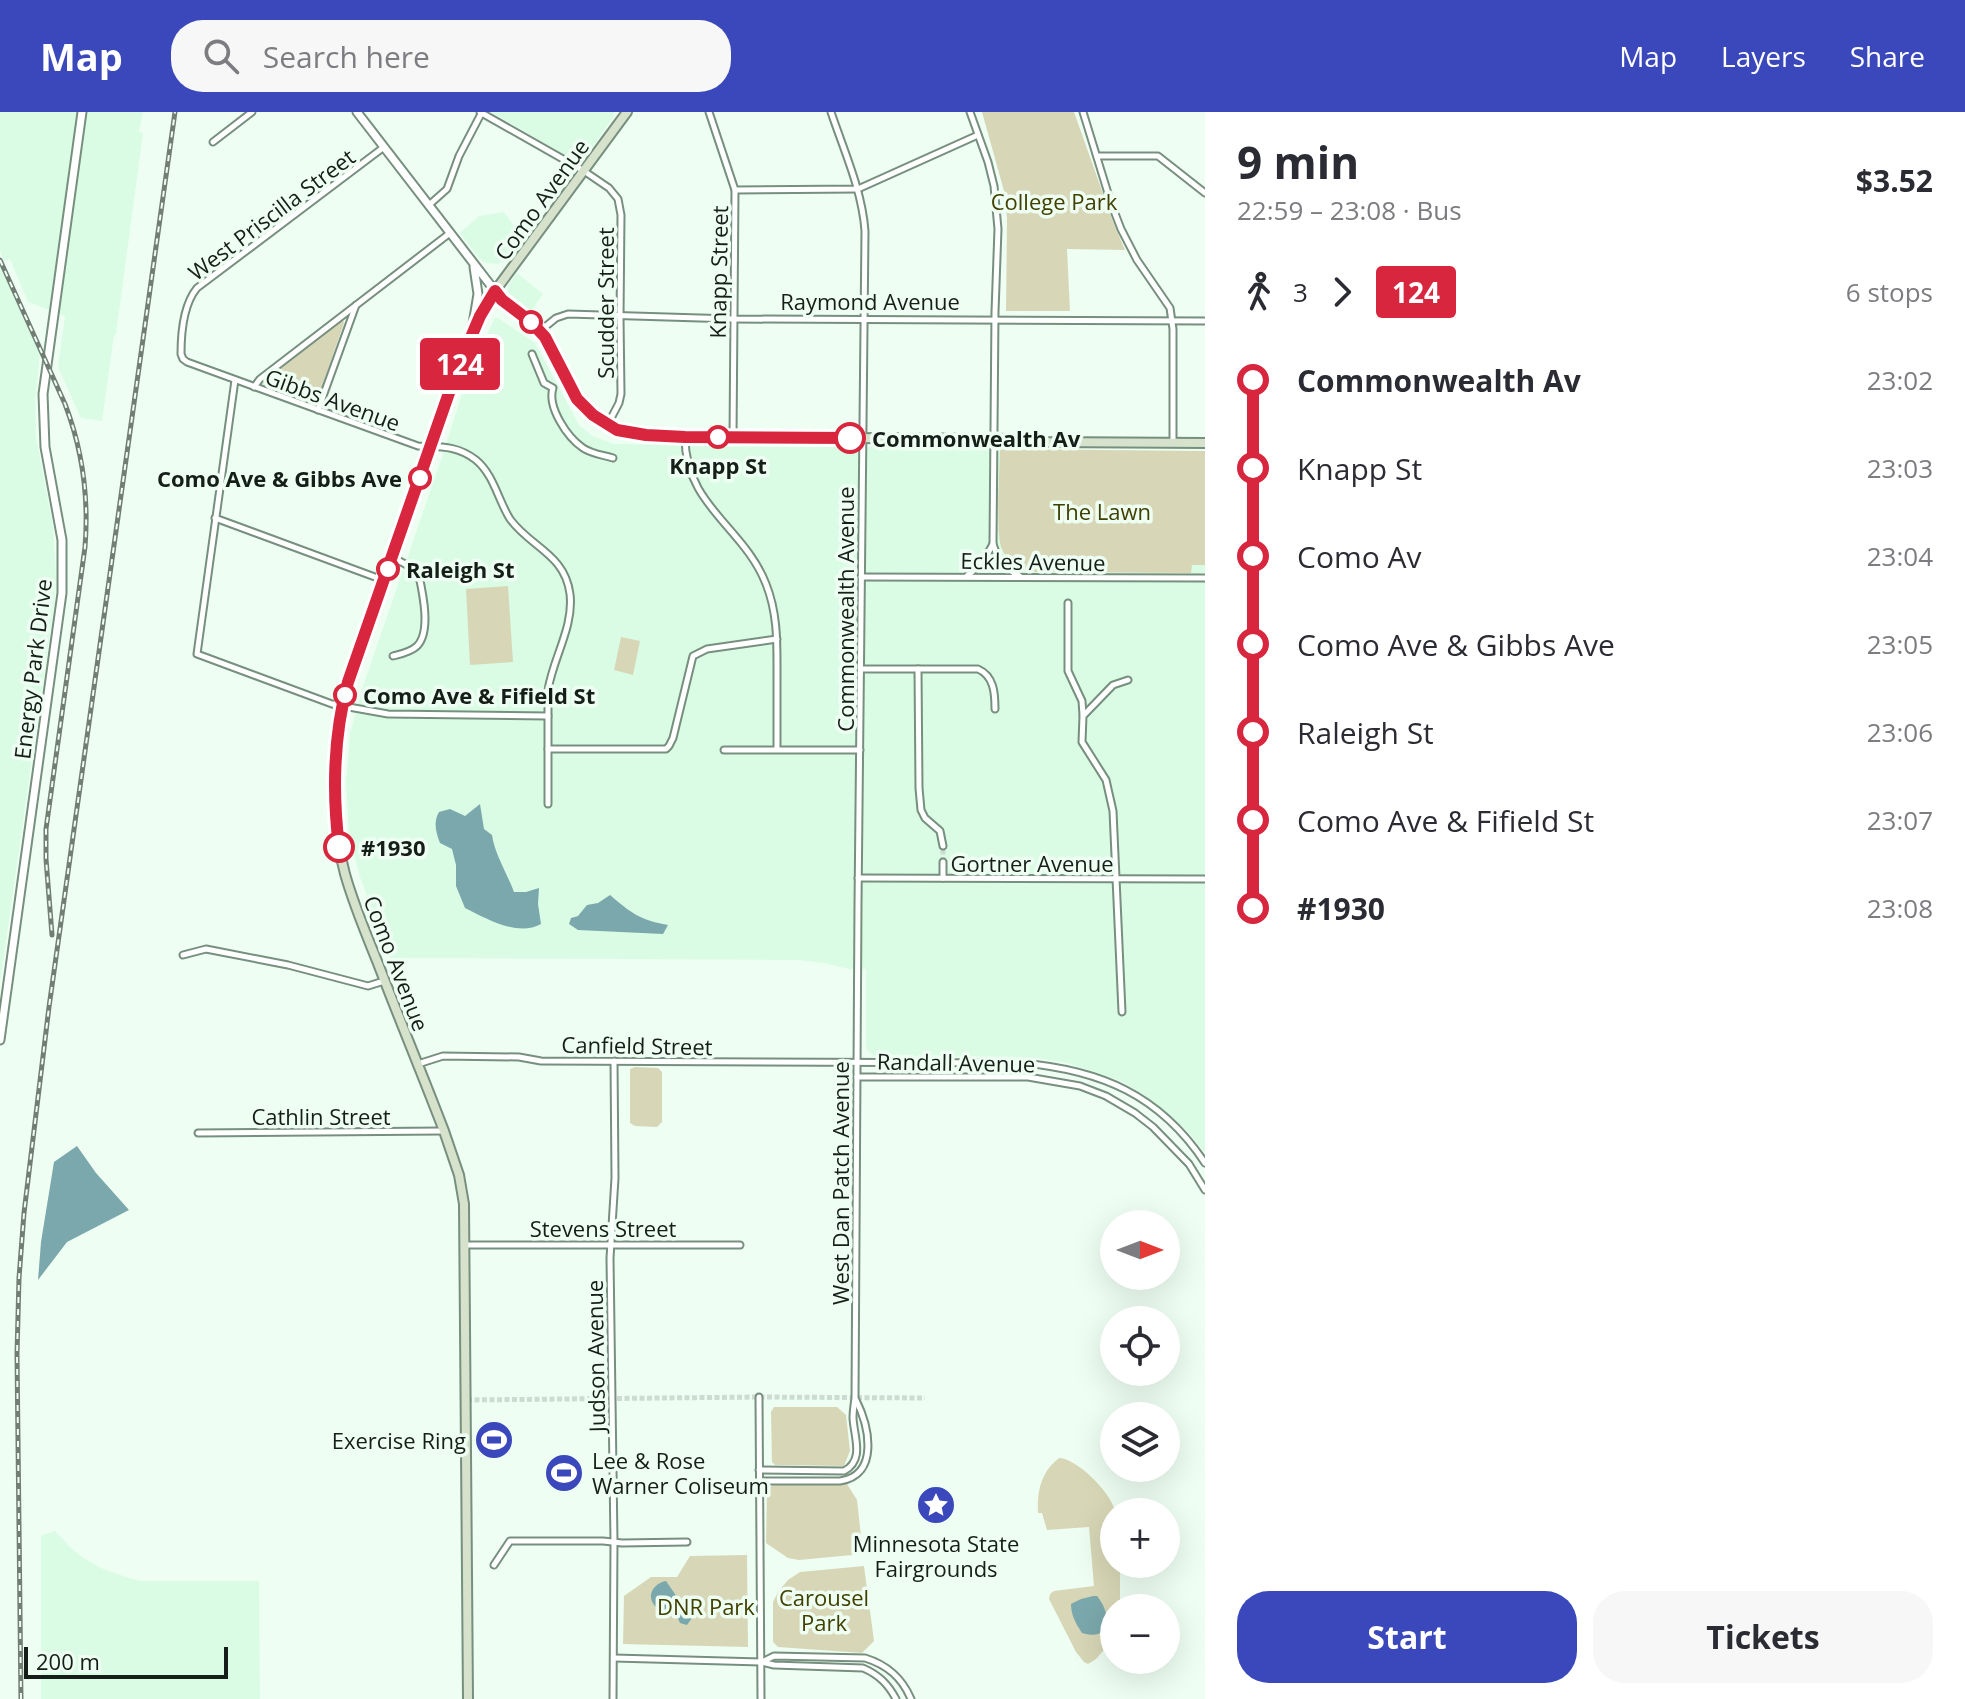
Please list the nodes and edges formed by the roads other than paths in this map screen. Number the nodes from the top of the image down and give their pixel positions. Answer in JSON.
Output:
{"nodes":[{"id":1,"x":82,"y":112,"type":"edge"},
{"id":2,"x":252,"y":112,"type":"edge"},
{"id":3,"x":357,"y":112,"type":"edge"},
{"id":4,"x":481,"y":112,"type":"edge"},
{"id":5,"x":627,"y":112,"type":"edge"},
{"id":6,"x":709,"y":112,"type":"edge"},
{"id":7,"x":831,"y":112,"type":"edge"},
{"id":8,"x":970,"y":112,"type":"edge"},
{"id":9,"x":1083,"y":112,"type":"edge"},
{"id":10,"x":978,"y":135,"type":"junction"},
{"id":11,"x":213,"y":142,"type":"dead end"},
{"id":12,"x":384,"y":147,"type":"junction"},
{"id":13,"x":1097,"y":156,"type":"junction"},
{"id":14,"x":584,"y":171,"type":"junction"},
{"id":15,"x":858,"y":189,"type":"junction"},
{"id":16,"x":735,"y":190,"type":"junction"},
{"id":17,"x":1205,"y":193,"type":"edge"},
{"id":18,"x":429,"y":205,"type":"junction"},
{"id":19,"x":450,"y":233,"type":"junction"},
{"id":20,"x":472,"y":261,"type":"junction"},
{"id":21,"x":495,"y":291,"type":"junction"},
{"id":22,"x":356,"y":305,"type":"junction"},
{"id":23,"x":620,"y":317,"type":"junction"},
{"id":24,"x":733,"y":319,"type":"junction"},
{"id":25,"x":864,"y":319,"type":"junction"},
{"id":26,"x":995,"y":320,"type":"junction"},
{"id":27,"x":1173,"y":320,"type":"junction"},
{"id":28,"x":1205,"y":321,"type":"edge"},
{"id":29,"x":540,"y":331,"type":"junction"},
{"id":30,"x":471,"y":334,"type":"junction"},
{"id":31,"x":532,"y":354,"type":"dead end"},
{"id":32,"x":183,"y":359,"type":"joint"},
{"id":33,"x":565,"y":377,"type":"junction"},
{"id":34,"x":235,"y":380,"type":"junction"},
{"id":35,"x":254,"y":387,"type":"junction"},
{"id":36,"x":553,"y":388,"type":"junction"},
{"id":37,"x":318,"y":410,"type":"junction"},
{"id":38,"x":607,"y":425,"type":"junction"},
{"id":39,"x":685,"y":437,"type":"junction"},
{"id":40,"x":733,"y":437,"type":"junction"},
{"id":41,"x":862,"y":438,"type":"junction"},
{"id":42,"x":995,"y":439,"type":"junction"},
{"id":43,"x":1173,"y":442,"type":"junction"},
{"id":44,"x":1205,"y":443,"type":"edge"},
{"id":45,"x":431,"y":446,"type":"junction"},
{"id":46,"x":613,"y":458,"type":"dead end"},
{"id":47,"x":215,"y":518,"type":"junction"},
{"id":48,"x":993,"y":544,"type":"junction"},
{"id":49,"x":392,"y":557,"type":"junction"},
{"id":50,"x":967,"y":576,"type":"junction"},
{"id":51,"x":861,"y":577,"type":"junction"},
{"id":52,"x":1021,"y":577,"type":"junction"},
{"id":53,"x":1205,"y":578,"type":"edge"},
{"id":54,"x":384,"y":580,"type":"junction"},
{"id":55,"x":1068,"y":603,"type":"dead end"},
{"id":56,"x":777,"y":639,"type":"junction"},
{"id":57,"x":393,"y":656,"type":"dead end"},
{"id":58,"x":861,"y":669,"type":"junction"},
{"id":59,"x":918,"y":669,"type":"junction"},
{"id":60,"x":1128,"y":680,"type":"dead end"},
{"id":61,"x":342,"y":706,"type":"junction"},
{"id":62,"x":995,"y":709,"type":"dead end"},
{"id":63,"x":548,"y":716,"type":"junction"},
{"id":64,"x":1083,"y":716,"type":"junction"},
{"id":65,"x":548,"y":749,"type":"junction"},
{"id":66,"x":777,"y":749,"type":"junction"},
{"id":67,"x":724,"y":750,"type":"dead end"},
{"id":68,"x":860,"y":750,"type":"junction"},
{"id":69,"x":548,"y":804,"type":"dead end"},
{"id":70,"x":943,"y":846,"type":"tunnel mouth"},
{"id":71,"x":943,"y":862,"type":"tunnel mouth"},
{"id":72,"x":858,"y":878,"type":"junction"},
{"id":73,"x":943,"y":878,"type":"junction"},
{"id":74,"x":1115,"y":879,"type":"junction"},
{"id":75,"x":1205,"y":879,"type":"edge"},
{"id":76,"x":183,"y":955,"type":"dead end"},
{"id":77,"x":858,"y":967,"type":"joint"},
{"id":78,"x":384,"y":981,"type":"junction"},
{"id":79,"x":1122,"y":1012,"type":"dead end"},
{"id":80,"x":0,"y":1040,"type":"edge"},
{"id":81,"x":614,"y":1061,"type":"junction"},
{"id":82,"x":857,"y":1063,"type":"junction"},
{"id":83,"x":418,"y":1064,"type":"junction"},
{"id":84,"x":857,"y":1077,"type":"junction"},
{"id":85,"x":1100,"y":1078,"type":"junction"},
{"id":86,"x":1094,"y":1092,"type":"junction"},
{"id":87,"x":444,"y":1131,"type":"junction"},
{"id":88,"x":198,"y":1133,"type":"dead end"},
{"id":89,"x":1205,"y":1163,"type":"edge"},
{"id":90,"x":1205,"y":1190,"type":"edge"},
{"id":91,"x":611,"y":1244,"type":"junction"},
{"id":92,"x":465,"y":1245,"type":"junction"},
{"id":93,"x":740,"y":1245,"type":"dead end"},
{"id":94,"x":759,"y":1397,"type":"dead end"},
{"id":95,"x":855,"y":1398,"type":"junction"},
{"id":96,"x":759,"y":1470,"type":"junction"},
{"id":97,"x":759,"y":1481,"type":"junction"},
{"id":98,"x":614,"y":1542,"type":"junction"},
{"id":99,"x":687,"y":1542,"type":"dead end"},
{"id":100,"x":494,"y":1565,"type":"dead end"},
{"id":101,"x":614,"y":1658,"type":"junction"},
{"id":102,"x":761,"y":1662,"type":"junction"},
{"id":103,"x":468,"y":1699,"type":"edge"},
{"id":104,"x":613,"y":1699,"type":"edge"},
{"id":105,"x":761,"y":1699,"type":"edge"},
{"id":106,"x":896,"y":1699,"type":"edge"},
{"id":107,"x":911,"y":1699,"type":"edge"}],
"edges":[{"from":1,"to":80,"type":"street","name":"Energy Park Drive"},
{"from":2,"to":11,"type":"street"},
{"from":3,"to":12,"type":"street"},
{"from":4,"to":14,"type":"street","name":"Scudder Street"},
{"from":4,"to":18,"type":"street"},
{"from":5,"to":14,"type":"main road","name":"Como Avenue"},
{"from":6,"to":16,"type":"street","name":"Knapp Street"},
{"from":7,"to":15,"type":"street","name":"Commonwealth Avenue"},
{"from":8,"to":10,"type":"street"},
{"from":9,"to":13,"type":"street"},
{"from":10,"to":15,"type":"street"},
{"from":10,"to":26,"type":"street"},
{"from":12,"to":18,"type":"street"},
{"from":12,"to":32,"type":"street","name":"West Priscilla Street"},
{"from":13,"to":17,"type":"street"},
{"from":13,"to":27,"type":"street"},
{"from":14,"to":21,"type":"main road","name":"Como Avenue"},
{"from":14,"to":23,"type":"street","name":"Scudder Street"},
{"from":15,"to":16,"type":"street"},
{"from":15,"to":25,"type":"street","name":"Commonwealth Avenue"},
{"from":16,"to":24,"type":"street","name":"Knapp Street"},
{"from":18,"to":19,"type":"street"},
{"from":19,"to":20,"type":"street"},
{"from":19,"to":22,"type":"street"},
{"from":20,"to":21,"type":"street"},
{"from":20,"to":30,"type":"street"},
{"from":21,"to":29,"type":"main road"},
{"from":21,"to":30,"type":"main road","name":"Como Avenue"},
{"from":22,"to":35,"type":"street"},
{"from":22,"to":37,"type":"street"},
{"from":23,"to":24,"type":"street","name":"Raymond Avenue"},
{"from":23,"to":29,"type":"street","name":"Raymond Avenue"},
{"from":23,"to":38,"type":"street","name":"Scudder Street"},
{"from":24,"to":25,"type":"street","name":"Raymond Avenue"},
{"from":24,"to":40,"type":"street","name":"Knapp Street"},
{"from":25,"to":26,"type":"street","name":"Raymond Avenue"},
{"from":25,"to":41,"type":"street","name":"Commonwealth Avenue"},
{"from":26,"to":27,"type":"street","name":"Raymond Avenue"},
{"from":26,"to":42,"type":"street"},
{"from":27,"to":28,"type":"street","name":"Raymond Avenue"},
{"from":27,"to":43,"type":"street"},
{"from":29,"to":33,"type":"main road"},
{"from":30,"to":45,"type":"main road","name":"Como Avenue"},
{"from":31,"to":36,"type":"street"},
{"from":32,"to":34,"type":"street","name":"Gibbs Avenue"},
{"from":33,"to":36,"type":"street"},
{"from":33,"to":38,"type":"main road"},
{"from":34,"to":35,"type":"street","name":"Gibbs Avenue"},
{"from":34,"to":47,"type":"street"},
{"from":35,"to":37,"type":"street","name":"Gibbs Avenue"},
{"from":36,"to":46,"type":"street"},
{"from":37,"to":45,"type":"street","name":"Gibbs Avenue"},
{"from":38,"to":39,"type":"main road"},
{"from":39,"to":40,"type":"main road"},
{"from":39,"to":56,"type":"street"},
{"from":40,"to":41,"type":"main road"},
{"from":41,"to":42,"type":"main road"},
{"from":41,"to":51,"type":"street","name":"Commonwealth Avenue"},
{"from":42,"to":43,"type":"main road"},
{"from":42,"to":48,"type":"street"},
{"from":43,"to":44,"type":"main road"},
{"from":45,"to":49,"type":"main road","name":"Como Avenue"},
{"from":45,"to":63,"type":"street","name":"Gibbs Avenue"},
{"from":47,"to":54,"type":"street"},
{"from":47,"to":61,"type":"street"},
{"from":48,"to":50,"type":"street"},
{"from":48,"to":52,"type":"street"},
{"from":49,"to":54,"type":"main road","name":"Como Avenue"},
{"from":49,"to":57,"type":"street"},
{"from":50,"to":51,"type":"street","name":"Eckles Avenue"},
{"from":50,"to":52,"type":"street","name":"Eckles Avenue"},
{"from":51,"to":58,"type":"street","name":"Commonwealth Avenue"},
{"from":52,"to":53,"type":"street","name":"Eckles Avenue"},
{"from":54,"to":61,"type":"main road","name":"Como Avenue"},
{"from":55,"to":64,"type":"street"},
{"from":56,"to":65,"type":"street"},
{"from":56,"to":66,"type":"street"},
{"from":58,"to":59,"type":"street"},
{"from":58,"to":68,"type":"street","name":"Commonwealth Avenue"},
{"from":59,"to":62,"type":"street"},
{"from":59,"to":70,"type":"street"},
{"from":60,"to":64,"type":"street"},
{"from":61,"to":63,"type":"street"},
{"from":61,"to":78,"type":"main road","name":"Como Avenue"},
{"from":63,"to":65,"type":"street","name":"Gibbs Avenue"},
{"from":64,"to":74,"type":"street"},
{"from":65,"to":69,"type":"street","name":"Gibbs Avenue"},
{"from":66,"to":67,"type":"street"},
{"from":66,"to":68,"type":"street"},
{"from":68,"to":72,"type":"street","name":"Commonwealth Avenue"},
{"from":71,"to":73,"type":"street"},
{"from":72,"to":73,"type":"street","name":"Gortner Avenue"},
{"from":72,"to":77,"type":"street","name":"Commonwealth Avenue"},
{"from":73,"to":74,"type":"street","name":"Gortner Avenue"},
{"from":74,"to":75,"type":"street","name":"Gortner Avenue"},
{"from":74,"to":79,"type":"street"},
{"from":76,"to":78,"type":"street"},
{"from":77,"to":82,"type":"street","name":"West Dan Patch Avenue"},
{"from":78,"to":83,"type":"main road","name":"Como Avenue"},
{"from":81,"to":82,"type":"street","name":"Canfield Street"},
{"from":81,"to":83,"type":"street","name":"Canfield Street"},
{"from":81,"to":91,"type":"street","name":"Judson Avenue"},
{"from":82,"to":84,"type":"street","name":"West Dan Patch Avenue"},
{"from":82,"to":85,"type":"street","name":"Randall Avenue"},
{"from":83,"to":87,"type":"main road","name":"Como Avenue"},
{"from":84,"to":86,"type":"street","name":"Randall Avenue"},
{"from":84,"to":95,"type":"street","name":"West Dan Patch Avenue"},
{"from":85,"to":86,"type":"street"},
{"from":85,"to":89,"type":"street","name":"Randall Avenue"},
{"from":86,"to":90,"type":"street","name":"Randall Avenue"},
{"from":87,"to":88,"type":"street","name":"Cathlin Street"},
{"from":87,"to":92,"type":"main road","name":"Como Avenue"},
{"from":91,"to":92,"type":"street","name":"Stevens Street"},
{"from":91,"to":93,"type":"street","name":"Stevens Street"},
{"from":91,"to":98,"type":"street","name":"Judson Avenue"},
{"from":92,"to":103,"type":"main road","name":"Como Avenue"},
{"from":94,"to":96,"type":"street"},
{"from":95,"to":96,"type":"street","name":"West Dan Patch Avenue"},
{"from":95,"to":97,"type":"street","name":"West Dan Patch Avenue"},
{"from":96,"to":97,"type":"street"},
{"from":97,"to":102,"type":"street"},
{"from":98,"to":99,"type":"street"},
{"from":98,"to":100,"type":"street"},
{"from":98,"to":101,"type":"street","name":"Judson Avenue"},
{"from":101,"to":102,"type":"street"},
{"from":101,"to":104,"type":"street","name":"Judson Avenue"},
{"from":102,"to":105,"type":"street"},
{"from":102,"to":106,"type":"street"},
{"from":102,"to":107,"type":"street"}]}
